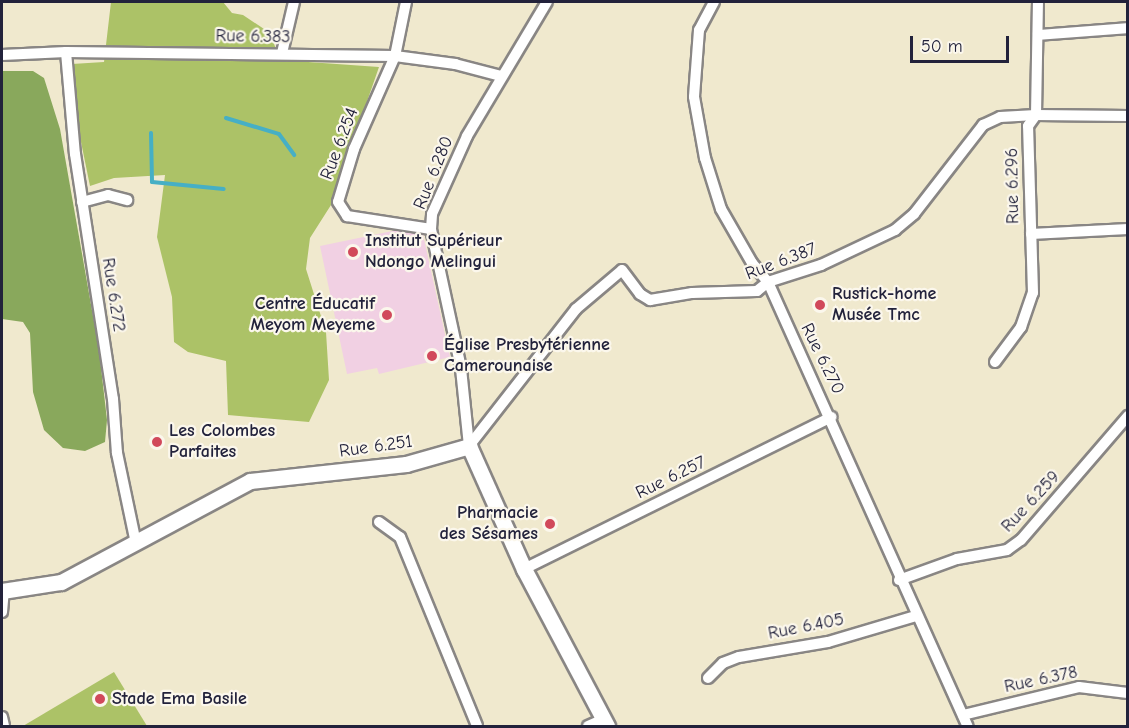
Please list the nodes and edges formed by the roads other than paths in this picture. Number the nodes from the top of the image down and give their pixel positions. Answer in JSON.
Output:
{"nodes":[{"id":1,"x":294,"y":2,"type":"edge"},
{"id":2,"x":406,"y":2,"type":"edge"},
{"id":3,"x":547,"y":2,"type":"edge"},
{"id":4,"x":714,"y":2,"type":"edge"},
{"id":5,"x":1038,"y":2,"type":"edge"},
{"id":6,"x":1128,"y":28,"type":"edge"},
{"id":7,"x":1038,"y":35,"type":"junction"},
{"id":8,"x":66,"y":52,"type":"junction"},
{"id":9,"x":282,"y":53,"type":"junction"},
{"id":10,"x":2,"y":55,"type":"edge"},
{"id":11,"x":395,"y":56,"type":"junction"},
{"id":12,"x":501,"y":76,"type":"junction"},
{"id":13,"x":1036,"y":115,"type":"junction"},
{"id":14,"x":1128,"y":116,"type":"edge"},
{"id":15,"x":126,"y":200,"type":"dead end"},
{"id":16,"x":82,"y":201,"type":"junction"},
{"id":17,"x":431,"y":229,"type":"junction"},
{"id":18,"x":1128,"y":229,"type":"edge"},
{"id":19,"x":1031,"y":234,"type":"junction"},
{"id":20,"x":768,"y":282,"type":"junction"},
{"id":21,"x":995,"y":362,"type":"dead end"},
{"id":22,"x":1128,"y":416,"type":"edge"},
{"id":23,"x":832,"y":417,"type":"junction"},
{"id":24,"x":469,"y":447,"type":"junction"},
{"id":25,"x":379,"y":522,"type":"dead end"},
{"id":26,"x":136,"y":543,"type":"junction"},
{"id":27,"x":524,"y":569,"type":"junction"},
{"id":28,"x":899,"y":580,"type":"junction"},
{"id":29,"x":3,"y":591,"type":"edge"},
{"id":30,"x":2,"y":612,"type":"edge"},
{"id":31,"x":916,"y":616,"type":"junction"},
{"id":32,"x":708,"y":678,"type":"dead end"},
{"id":33,"x":1128,"y":693,"type":"edge"},
{"id":34,"x":963,"y":715,"type":"junction"},
{"id":35,"x":2,"y":717,"type":"edge"},
{"id":36,"x":605,"y":722,"type":"edge"},
{"id":37,"x":4,"y":726,"type":"edge"},
{"id":38,"x":477,"y":726,"type":"edge"},
{"id":39,"x":588,"y":726,"type":"edge"},
{"id":40,"x":968,"y":726,"type":"edge"}],
"edges":[{"from":1,"to":9,"type":"street"},
{"from":2,"to":11,"type":"street","name":"Rue 6.254"},
{"from":3,"to":12,"type":"street","name":"Rue 6.280"},
{"from":4,"to":20,"type":"street","name":"Rue 6.270"},
{"from":5,"to":7,"type":"street","name":"Rue 6.296"},
{"from":6,"to":7,"type":"street"},
{"from":7,"to":13,"type":"street","name":"Rue 6.296"},
{"from":8,"to":9,"type":"street","name":"Rue 6.383"},
{"from":8,"to":10,"type":"street","name":"Rue 6.383"},
{"from":8,"to":16,"type":"street","name":"Rue 6.272"},
{"from":9,"to":11,"type":"street","name":"Rue 6.383"},
{"from":11,"to":12,"type":"street","name":"Rue 6.383"},
{"from":11,"to":17,"type":"street","name":"Rue 6.254"},
{"from":12,"to":17,"type":"street","name":"Rue 6.280"},
{"from":13,"to":14,"type":"street"},
{"from":13,"to":19,"type":"street","name":"Rue 6.296"},
{"from":13,"to":20,"type":"street","name":"Rue 6.387"},
{"from":15,"to":16,"type":"street"},
{"from":16,"to":26,"type":"street","name":"Rue 6.272"},
{"from":17,"to":24,"type":"street","name":"Rue 6.280"},
{"from":18,"to":19,"type":"street"},
{"from":19,"to":21,"type":"street","name":"Rue 6.296"},
{"from":20,"to":23,"type":"street","name":"Rue 6.270"},
{"from":20,"to":24,"type":"street","name":"Rue 6.387"},
{"from":22,"to":28,"type":"street","name":"Rue 6.259"},
{"from":23,"to":27,"type":"street","name":"Rue 6.257"},
{"from":23,"to":28,"type":"street","name":"Rue 6.270"},
{"from":24,"to":26,"type":"main road","name":"Rue 6.251"},
{"from":24,"to":27,"type":"main road"},
{"from":25,"to":38,"type":"street"},
{"from":26,"to":29,"type":"main road","name":"Rue 6.251"},
{"from":27,"to":36,"type":"main road"},
{"from":28,"to":31,"type":"street","name":"Rue 6.270"},
{"from":29,"to":30,"type":"street"},
{"from":31,"to":32,"type":"street","name":"Rue 6.405"},
{"from":31,"to":34,"type":"street","name":"Rue 6.270"},
{"from":33,"to":34,"type":"street","name":"Rue 6.378"},
{"from":34,"to":40,"type":"street","name":"Rue 6.270"},
{"from":35,"to":37,"type":"street"},
{"from":36,"to":39,"type":"street"}]}
